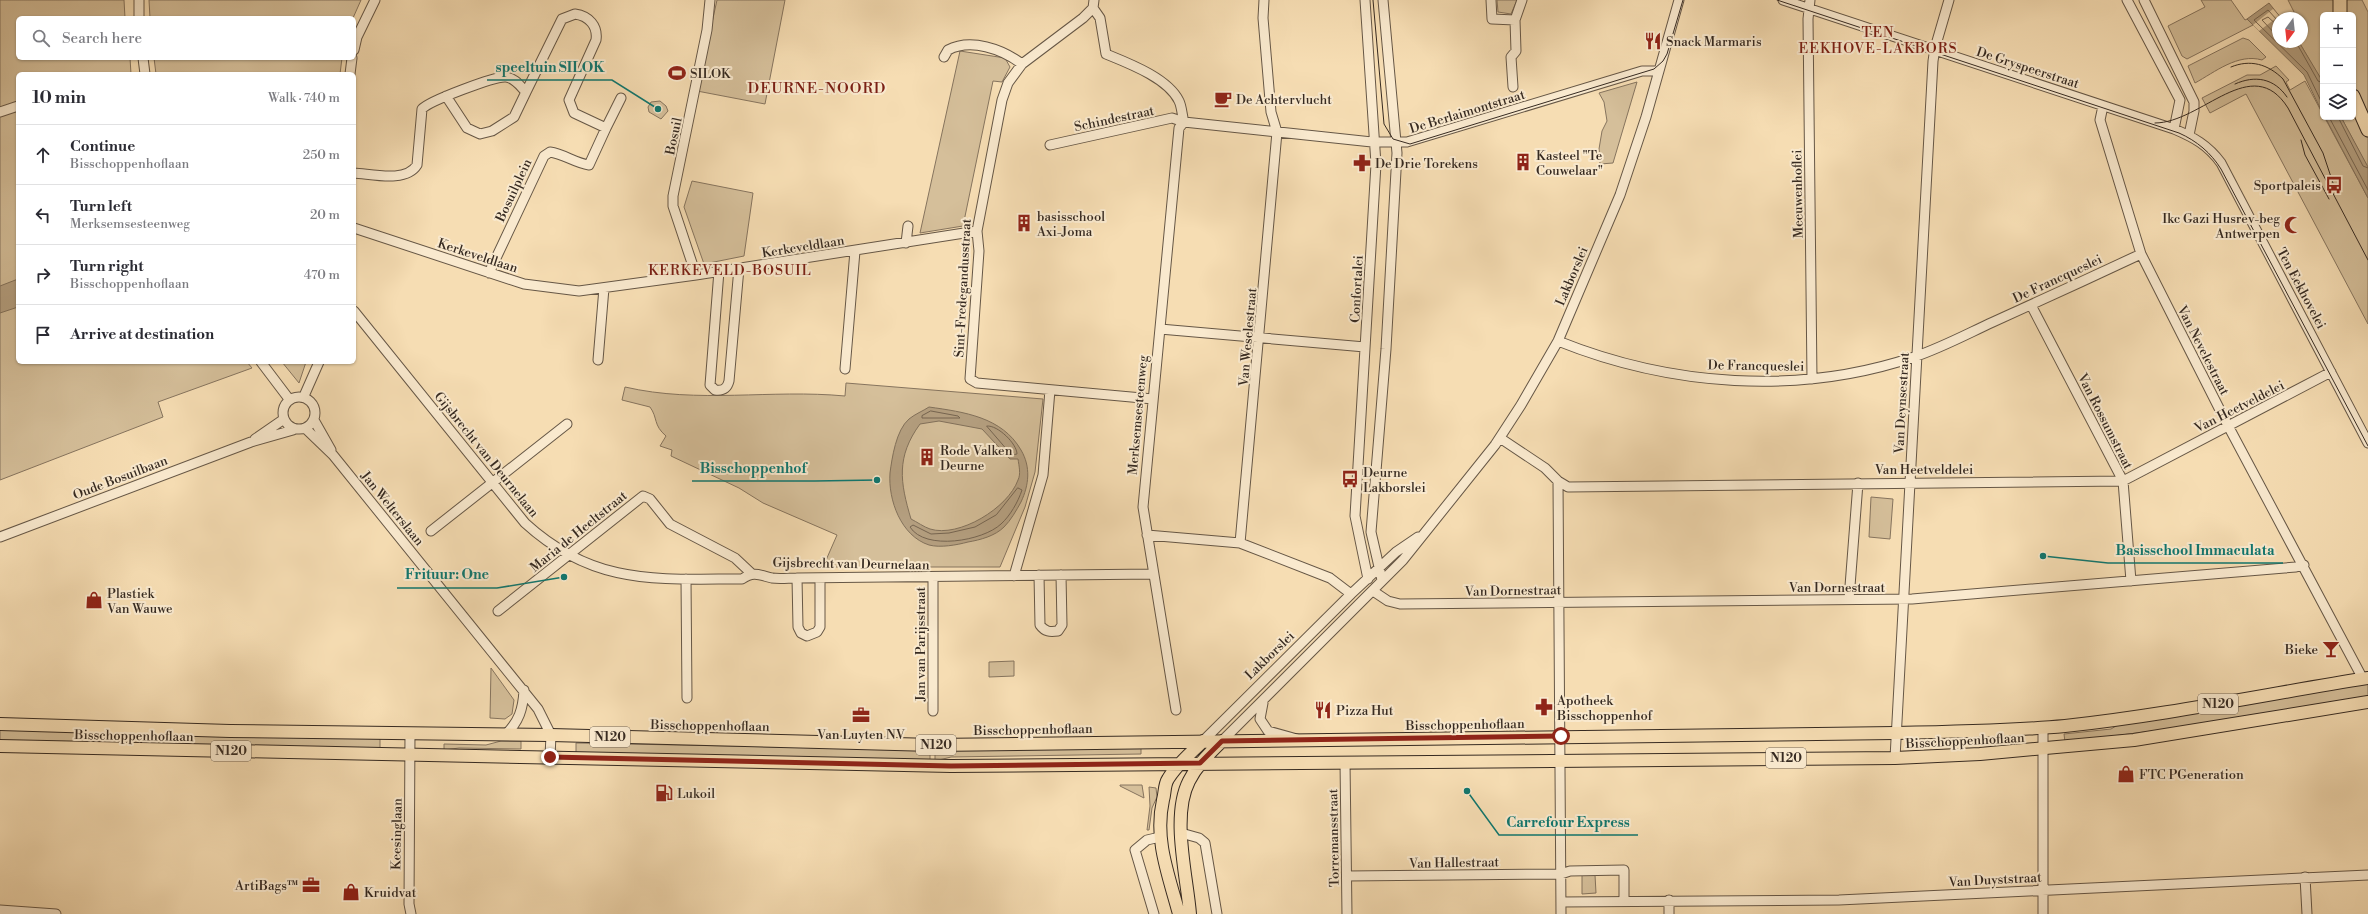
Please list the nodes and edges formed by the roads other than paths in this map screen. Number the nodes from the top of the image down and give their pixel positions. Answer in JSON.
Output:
{"nodes":[{"id":1,"x":139,"y":0,"type":"edge"},
{"id":2,"x":375,"y":0,"type":"edge"},
{"id":3,"x":710,"y":0,"type":"edge"},
{"id":4,"x":1264,"y":0,"type":"edge"},
{"id":5,"x":1365,"y":0,"type":"edge"},
{"id":6,"x":1383,"y":0,"type":"edge"},
{"id":7,"x":1491,"y":0,"type":"edge"},
{"id":8,"x":1522,"y":0,"type":"edge"},
{"id":9,"x":1679,"y":0,"type":"edge"},
{"id":10,"x":1783,"y":0,"type":"edge"},
{"id":11,"x":1949,"y":0,"type":"edge"},
{"id":12,"x":2127,"y":0,"type":"edge"},
{"id":13,"x":2144,"y":0,"type":"edge"},
{"id":14,"x":2340,"y":0,"type":"edge"},
{"id":15,"x":1094,"y":4,"type":"edge"},
{"id":16,"x":1809,"y":4,"type":"edge"},
{"id":17,"x":2340,"y":12,"type":"edge"},
{"id":18,"x":139,"y":16,"type":"edge"},
{"id":19,"x":1515,"y":20,"type":"junction"},
{"id":20,"x":356,"y":41,"type":"edge"},
{"id":21,"x":1934,"y":50,"type":"junction"},
{"id":22,"x":2171,"y":54,"type":"junction"},
{"id":23,"x":944,"y":57,"type":"dead end"},
{"id":24,"x":143,"y":60,"type":"edge"},
{"id":25,"x":352,"y":60,"type":"edge"},
{"id":26,"x":2160,"y":60,"type":"junction"},
{"id":27,"x":1022,"y":64,"type":"junction"},
{"id":28,"x":1658,"y":71,"type":"junction"},
{"id":29,"x":145,"y":72,"type":"edge"},
{"id":30,"x":350,"y":72,"type":"edge"},
{"id":31,"x":1513,"y":87,"type":"dead end"},
{"id":32,"x":526,"y":92,"type":"junction"},
{"id":33,"x":446,"y":96,"type":"junction"},
{"id":34,"x":620,"y":98,"type":"dead end"},
{"id":35,"x":2356,"y":103,"type":"edge"},
{"id":36,"x":2103,"y":106,"type":"junction"},
{"id":37,"x":16,"y":107,"type":"edge"},
{"id":38,"x":2195,"y":108,"type":"junction"},
{"id":39,"x":0,"y":112,"type":"edge"},
{"id":40,"x":2177,"y":116,"type":"junction"},
{"id":41,"x":1184,"y":122,"type":"junction"},
{"id":42,"x":606,"y":128,"type":"junction"},
{"id":43,"x":2174,"y":129,"type":"junction"},
{"id":44,"x":2368,"y":130,"type":"edge"},
{"id":45,"x":1277,"y":132,"type":"junction"},
{"id":46,"x":2189,"y":135,"type":"junction"},
{"id":47,"x":1375,"y":142,"type":"junction"},
{"id":48,"x":1397,"y":142,"type":"junction"},
{"id":49,"x":1050,"y":145,"type":"dead end"},
{"id":50,"x":356,"y":172,"type":"edge"},
{"id":51,"x":908,"y":226,"type":"dead end"},
{"id":52,"x":356,"y":229,"type":"edge"},
{"id":53,"x":977,"y":231,"type":"junction"},
{"id":54,"x":906,"y":243,"type":"junction"},
{"id":55,"x":855,"y":251,"type":"junction"},
{"id":56,"x":2141,"y":254,"type":"junction"},
{"id":57,"x":739,"y":268,"type":"junction"},
{"id":58,"x":719,"y":272,"type":"junction"},
{"id":59,"x":489,"y":273,"type":"junction"},
{"id":60,"x":696,"y":275,"type":"junction"},
{"id":61,"x":604,"y":288,"type":"junction"},
{"id":62,"x":2031,"y":305,"type":"junction"},
{"id":63,"x":356,"y":314,"type":"edge"},
{"id":64,"x":1160,"y":329,"type":"junction"},
{"id":65,"x":1260,"y":338,"type":"junction"},
{"id":66,"x":1562,"y":342,"type":"junction"},
{"id":67,"x":1365,"y":347,"type":"junction"},
{"id":68,"x":1916,"y":356,"type":"junction"},
{"id":69,"x":598,"y":360,"type":"dead end"},
{"id":70,"x":263,"y":364,"type":"edge"},
{"id":71,"x":318,"y":364,"type":"edge"},
{"id":72,"x":845,"y":369,"type":"dead end"},
{"id":73,"x":2331,"y":372,"type":"junction"},
{"id":74,"x":1812,"y":379,"type":"junction"},
{"id":75,"x":1050,"y":390,"type":"junction"},
{"id":76,"x":304,"y":396,"type":"junction"},
{"id":77,"x":289,"y":399,"type":"junction"},
{"id":78,"x":1153,"y":399,"type":"junction"},
{"id":79,"x":284,"y":419,"type":"junction"},
{"id":80,"x":314,"y":420,"type":"junction"},
{"id":81,"x":566,"y":424,"type":"dead end"},
{"id":82,"x":2228,"y":426,"type":"junction"},
{"id":83,"x":306,"y":429,"type":"junction"},
{"id":84,"x":293,"y":430,"type":"junction"},
{"id":85,"x":1503,"y":440,"type":"junction"},
{"id":86,"x":251,"y":442,"type":"junction"},
{"id":87,"x":2368,"y":443,"type":"edge"},
{"id":88,"x":333,"y":454,"type":"junction"},
{"id":89,"x":1558,"y":481,"type":"junction"},
{"id":90,"x":2123,"y":481,"type":"junction"},
{"id":91,"x":1910,"y":482,"type":"junction"},
{"id":92,"x":1858,"y":483,"type":"junction"},
{"id":93,"x":492,"y":484,"type":"junction"},
{"id":94,"x":1371,"y":527,"type":"junction"},
{"id":95,"x":1358,"y":530,"type":"junction"},
{"id":96,"x":431,"y":531,"type":"dead end"},
{"id":97,"x":1426,"y":532,"type":"junction"},
{"id":98,"x":1147,"y":535,"type":"junction"},
{"id":99,"x":0,"y":537,"type":"edge"},
{"id":100,"x":1240,"y":543,"type":"junction"},
{"id":101,"x":568,"y":555,"type":"junction"},
{"id":102,"x":2304,"y":565,"type":"junction"},
{"id":103,"x":1380,"y":568,"type":"junction"},
{"id":104,"x":751,"y":573,"type":"junction"},
{"id":105,"x":1154,"y":574,"type":"junction"},
{"id":106,"x":1039,"y":575,"type":"junction"},
{"id":107,"x":1061,"y":575,"type":"junction"},
{"id":108,"x":1014,"y":576,"type":"junction"},
{"id":109,"x":933,"y":577,"type":"junction"},
{"id":110,"x":797,"y":578,"type":"junction"},
{"id":111,"x":820,"y":578,"type":"junction"},
{"id":112,"x":686,"y":579,"type":"junction"},
{"id":113,"x":1368,"y":579,"type":"junction"},
{"id":114,"x":1382,"y":580,"type":"junction"},
{"id":115,"x":2131,"y":581,"type":"junction"},
{"id":116,"x":1373,"y":591,"type":"junction"},
{"id":117,"x":1351,"y":594,"type":"junction"},
{"id":118,"x":1902,"y":599,"type":"junction"},
{"id":119,"x":1849,"y":600,"type":"junction"},
{"id":120,"x":1559,"y":602,"type":"junction"},
{"id":121,"x":498,"y":611,"type":"dead end"},
{"id":122,"x":1276,"y":668,"type":"junction"},
{"id":123,"x":2365,"y":678,"type":"edge"},
{"id":124,"x":1286,"y":679,"type":"junction"},
{"id":125,"x":524,"y":690,"type":"junction"},
{"id":126,"x":687,"y":698,"type":"dead end"},
{"id":127,"x":1263,"y":702,"type":"junction"},
{"id":128,"x":2368,"y":702,"type":"edge"},
{"id":129,"x":1176,"y":710,"type":"dead end"},
{"id":130,"x":933,"y":711,"type":"dead end"},
{"id":131,"x":0,"y":724,"type":"edge"},
{"id":132,"x":2043,"y":727,"type":"junction"},
{"id":133,"x":410,"y":733,"type":"junction"},
{"id":134,"x":1895,"y":734,"type":"junction"},
{"id":135,"x":505,"y":735,"type":"junction"},
{"id":136,"x":551,"y":735,"type":"junction"},
{"id":137,"x":1561,"y":736,"type":"junction"},
{"id":138,"x":1203,"y":741,"type":"junction"},
{"id":139,"x":1222,"y":741,"type":"junction"},
{"id":140,"x":1302,"y":741,"type":"junction"},
{"id":141,"x":0,"y":746,"type":"edge"},
{"id":142,"x":2043,"y":750,"type":"junction"},
{"id":143,"x":411,"y":754,"type":"junction"},
{"id":144,"x":550,"y":757,"type":"junction"},
{"id":145,"x":1895,"y":758,"type":"junction"},
{"id":146,"x":1560,"y":759,"type":"junction"},
{"id":147,"x":1345,"y":762,"type":"junction"},
{"id":148,"x":1200,"y":763,"type":"junction"},
{"id":149,"x":1180,"y":764,"type":"junction"},
{"id":150,"x":1181,"y":833,"type":"junction"},
{"id":151,"x":1160,"y":837,"type":"junction"},
{"id":152,"x":1561,"y":874,"type":"junction"},
{"id":153,"x":2368,"y":875,"type":"edge"},
{"id":154,"x":1347,"y":876,"type":"junction"},
{"id":155,"x":2305,"y":877,"type":"junction"},
{"id":156,"x":2044,"y":889,"type":"junction"},
{"id":157,"x":1669,"y":900,"type":"junction"},
{"id":158,"x":1561,"y":902,"type":"junction"},
{"id":159,"x":1624,"y":902,"type":"junction"},
{"id":160,"x":0,"y":910,"type":"edge"},
{"id":161,"x":56,"y":914,"type":"edge"},
{"id":162,"x":411,"y":914,"type":"edge"},
{"id":163,"x":1154,"y":914,"type":"edge"},
{"id":164,"x":1179,"y":914,"type":"edge"},
{"id":165,"x":1190,"y":914,"type":"edge"},
{"id":166,"x":1217,"y":914,"type":"edge"},
{"id":167,"x":1347,"y":914,"type":"edge"},
{"id":168,"x":1561,"y":914,"type":"edge"},
{"id":169,"x":1669,"y":914,"type":"edge"},
{"id":170,"x":2043,"y":914,"type":"edge"},
{"id":171,"x":2307,"y":914,"type":"edge"}],
"edges":[{"from":1,"to":18,"type":"street"},
{"from":2,"to":20,"type":"street"},
{"from":3,"to":60,"type":"street","name":"Bosuil"},
{"from":4,"to":45,"type":"street"},
{"from":5,"to":47,"type":"street","name":"Confortalei"},
{"from":6,"to":48,"type":"street"},
{"from":7,"to":19,"type":"street"},
{"from":8,"to":19,"type":"street"},
{"from":9,"to":28,"type":"street","name":"Lakborslei"},
{"from":10,"to":16,"type":"street","name":"De Gryspeerstraat"},
{"from":11,"to":21,"type":"street","name":"Van Deynsestraat"},
{"from":12,"to":26,"type":"street"},
{"from":13,"to":22,"type":"street"},
{"from":14,"to":17,"type":"highway"},
{"from":15,"to":27,"type":"street","name":"Sint-Fredegandusstraat"},
{"from":15,"to":41,"type":"street"},
{"from":16,"to":21,"type":"street","name":"De Gryspeerstraat"},
{"from":16,"to":74,"type":"street","name":"Meeuwenhoflei"},
{"from":19,"to":31,"type":"street"},
{"from":21,"to":36,"type":"street","name":"De Gryspeerstraat"},
{"from":21,"to":68,"type":"street","name":"Van Deynsestraat"},
{"from":22,"to":26,"type":"street"},
{"from":22,"to":38,"type":"street"},
{"from":23,"to":27,"type":"street"},
{"from":24,"to":29,"type":"street"},
{"from":25,"to":30,"type":"street"},
{"from":26,"to":40,"type":"street"},
{"from":27,"to":53,"type":"street","name":"Sint-Fredegandusstraat"},
{"from":28,"to":48,"type":"street","name":"De Berlaimontstraat"},
{"from":28,"to":66,"type":"street","name":"Lakborslei"},
{"from":32,"to":33,"type":"street"},
{"from":32,"to":33,"type":"street"},
{"from":32,"to":42,"type":"street"},
{"from":33,"to":50,"type":"street"},
{"from":34,"to":42,"type":"street","name":"Bosuilplein"},
{"from":35,"to":44,"type":"highway"},
{"from":36,"to":43,"type":"street","name":"De Gryspeerstraat"},
{"from":36,"to":56,"type":"street","name":"Van Nevelestraat"},
{"from":37,"to":39,"type":"street"},
{"from":38,"to":40,"type":"street"},
{"from":38,"to":46,"type":"street"},
{"from":40,"to":43,"type":"street"},
{"from":41,"to":45,"type":"street","name":"De Berlaimontstraat"},
{"from":41,"to":49,"type":"street","name":"Schindestraat"},
{"from":41,"to":64,"type":"street","name":"Merksemsesteenweg"},
{"from":42,"to":59,"type":"street","name":"Bosuilplein"},
{"from":43,"to":46,"type":"street","name":"Ten Eekhovelei"},
{"from":45,"to":47,"type":"street","name":"De Berlaimontstraat"},
{"from":45,"to":65,"type":"street","name":"Van Weselestraat"},
{"from":46,"to":73,"type":"street","name":"Ten Eekhovelei"},
{"from":47,"to":48,"type":"street","name":"De Berlaimontstraat"},
{"from":47,"to":67,"type":"street","name":"Confortalei"},
{"from":48,"to":94,"type":"street"},
{"from":51,"to":54,"type":"street"},
{"from":52,"to":59,"type":"street","name":"Kerkeveldlaan"},
{"from":53,"to":54,"type":"street","name":"Kerkeveldlaan"},
{"from":53,"to":75,"type":"street","name":"Sint-Fredegandusstraat"},
{"from":54,"to":55,"type":"street","name":"Kerkeveldlaan"},
{"from":55,"to":57,"type":"street","name":"Kerkeveldlaan"},
{"from":55,"to":72,"type":"street"},
{"from":56,"to":62,"type":"street","name":"De Francqueslei"},
{"from":56,"to":82,"type":"street","name":"Van Nevelestraat"},
{"from":57,"to":58,"type":"street","name":"Kerkeveldlaan"},
{"from":57,"to":58,"type":"street"},
{"from":58,"to":60,"type":"street","name":"Kerkeveldlaan"},
{"from":59,"to":61,"type":"street","name":"Kerkeveldlaan"},
{"from":60,"to":61,"type":"street","name":"Kerkeveldlaan"},
{"from":61,"to":69,"type":"street"},
{"from":62,"to":68,"type":"street","name":"De Francqueslei"},
{"from":62,"to":90,"type":"street","name":"Van Rossumstraat"},
{"from":63,"to":93,"type":"street","name":"Gijsbrecht van Deurnelaan"},
{"from":64,"to":65,"type":"street"},
{"from":64,"to":78,"type":"street","name":"Merksemsesteenweg"},
{"from":65,"to":67,"type":"street"},
{"from":65,"to":100,"type":"street","name":"Van Weselestraat"},
{"from":66,"to":74,"type":"street","name":"De Francqueslei"},
{"from":66,"to":85,"type":"street","name":"Lakborslei"},
{"from":67,"to":95,"type":"street","name":"Confortalei"},
{"from":68,"to":74,"type":"street","name":"De Francqueslei"},
{"from":68,"to":91,"type":"street","name":"Van Deynsestraat"},
{"from":70,"to":77,"type":"street"},
{"from":71,"to":76,"type":"street"},
{"from":73,"to":82,"type":"street","name":"Van Heetveldelei"},
{"from":73,"to":87,"type":"street","name":"Ten Eekhovelei"},
{"from":75,"to":78,"type":"street","name":"Sint-Fredegandusstraat"},
{"from":75,"to":108,"type":"street"},
{"from":76,"to":77,"type":"street"},
{"from":76,"to":80,"type":"street"},
{"from":77,"to":79,"type":"street"},
{"from":78,"to":98,"type":"street","name":"Merksemsesteenweg"},
{"from":79,"to":84,"type":"street"},
{"from":79,"to":86,"type":"street","name":"Oude Bosuilbaan"},
{"from":80,"to":83,"type":"street"},
{"from":80,"to":88,"type":"street","name":"Jan Welterslaan"},
{"from":81,"to":93,"type":"street"},
{"from":82,"to":90,"type":"street","name":"Van Heetveldelei"},
{"from":82,"to":102,"type":"street","name":"Van Nevelestraat"},
{"from":83,"to":84,"type":"street"},
{"from":83,"to":88,"type":"street","name":"Jan Welterslaan"},
{"from":84,"to":86,"type":"street","name":"Oude Bosuilbaan"},
{"from":85,"to":89,"type":"street","name":"Van Heetveldelei"},
{"from":85,"to":97,"type":"street","name":"Lakborslei"},
{"from":86,"to":99,"type":"street","name":"Oude Bosuilbaan"},
{"from":88,"to":125,"type":"street","name":"Jan Welterslaan"},
{"from":89,"to":92,"type":"street","name":"Van Heetveldelei"},
{"from":89,"to":120,"type":"street"},
{"from":90,"to":91,"type":"street","name":"Van Heetveldelei"},
{"from":90,"to":115,"type":"street","name":"Van Rossumstraat"},
{"from":91,"to":92,"type":"street","name":"Van Heetveldelei"},
{"from":91,"to":118,"type":"street","name":"Van Deynsestraat"},
{"from":92,"to":119,"type":"street"},
{"from":93,"to":96,"type":"street"},
{"from":93,"to":101,"type":"street","name":"Gijsbrecht van Deurnelaan"},
{"from":94,"to":95,"type":"street"},
{"from":94,"to":103,"type":"street"},
{"from":95,"to":113,"type":"street","name":"Confortalei"},
{"from":97,"to":103,"type":"street","name":"Lakborslei"},
{"from":97,"to":114,"type":"street","name":"Lakborslei"},
{"from":98,"to":100,"type":"street"},
{"from":98,"to":105,"type":"street","name":"Merksemsesteenweg"},
{"from":100,"to":117,"type":"street"},
{"from":101,"to":104,"type":"street","name":"Maria de Heeltstraat"},
{"from":101,"to":112,"type":"street","name":"Gijsbrecht van Deurnelaan"},
{"from":101,"to":121,"type":"street","name":"Maria de Heeltstraat"},
{"from":102,"to":115,"type":"street","name":"Van Dornestraat"},
{"from":102,"to":123,"type":"street","name":"Van Nevelestraat"},
{"from":103,"to":113,"type":"street","name":"Lakborslei"},
{"from":103,"to":114,"type":"street"},
{"from":104,"to":110,"type":"street","name":"Gijsbrecht van Deurnelaan"},
{"from":104,"to":112,"type":"street","name":"Gijsbrecht van Deurnelaan"},
{"from":105,"to":107,"type":"street","name":"Gijsbrecht van Deurnelaan"},
{"from":105,"to":129,"type":"street","name":"Merksemsesteenweg"},
{"from":106,"to":107,"type":"street","name":"Gijsbrecht van Deurnelaan"},
{"from":106,"to":107,"type":"street"},
{"from":106,"to":108,"type":"street","name":"Gijsbrecht van Deurnelaan"},
{"from":108,"to":109,"type":"street","name":"Gijsbrecht van Deurnelaan"},
{"from":109,"to":111,"type":"street","name":"Gijsbrecht van Deurnelaan"},
{"from":109,"to":130,"type":"street","name":"Jan van Parijsstraat"},
{"from":110,"to":111,"type":"street","name":"Gijsbrecht van Deurnelaan"},
{"from":110,"to":111,"type":"street"},
{"from":112,"to":126,"type":"street"},
{"from":113,"to":117,"type":"street","name":"Lakborslei"},
{"from":114,"to":116,"type":"street","name":"Lakborslei"},
{"from":115,"to":118,"type":"street","name":"Van Dornestraat"},
{"from":116,"to":120,"type":"street","name":"Van Dornestraat"},
{"from":116,"to":124,"type":"street","name":"Lakborslei"},
{"from":117,"to":122,"type":"street","name":"Lakborslei"},
{"from":118,"to":119,"type":"street","name":"Van Dornestraat"},
{"from":118,"to":134,"type":"street","name":"Van Deynsestraat"},
{"from":119,"to":120,"type":"street","name":"Van Dornestraat"},
{"from":120,"to":137,"type":"street"},
{"from":122,"to":124,"type":"street"},
{"from":122,"to":138,"type":"street","name":"Lakborslei"},
{"from":123,"to":132,"type":"main road","name":"Bisschoppenhoflaan","number":"N120"},
{"from":124,"to":127,"type":"street","name":"Lakborslei"},
{"from":125,"to":135,"type":"street"},
{"from":125,"to":136,"type":"street","name":"Jan Welterslaan"},
{"from":127,"to":139,"type":"street","name":"Lakborslei"},
{"from":127,"to":140,"type":"street"},
{"from":128,"to":142,"type":"main road","name":"Bisschoppenhoflaan","number":"N120"},
{"from":131,"to":133,"type":"main road","name":"Bisschoppenhoflaan","number":"N120"},
{"from":132,"to":134,"type":"main road","name":"Bisschoppenhoflaan","number":"N120"},
{"from":132,"to":142,"type":"street"},
{"from":133,"to":135,"type":"main road","name":"Bisschoppenhoflaan","number":"N120"},
{"from":133,"to":143,"type":"street"},
{"from":134,"to":137,"type":"main road","name":"Bisschoppenhoflaan","number":"N120"},
{"from":134,"to":145,"type":"street","name":"Van Deynsestraat"},
{"from":135,"to":136,"type":"main road","name":"Bisschoppenhoflaan","number":"N120"},
{"from":136,"to":138,"type":"main road","name":"Bisschoppenhoflaan","number":"N120"},
{"from":136,"to":144,"type":"street","name":"Jan Welterslaan"},
{"from":137,"to":140,"type":"main road","name":"Bisschoppenhoflaan","number":"N120"},
{"from":137,"to":146,"type":"street"},
{"from":138,"to":139,"type":"main road","name":"Bisschoppenhoflaan","number":"N120"},
{"from":138,"to":149,"type":"main road","name":"Lakborslei"},
{"from":139,"to":140,"type":"main road","name":"Bisschoppenhoflaan","number":"N120"},
{"from":139,"to":148,"type":"main road"},
{"from":141,"to":143,"type":"main road","name":"Bisschoppenhoflaan","number":"N120"},
{"from":142,"to":145,"type":"main road","name":"Bisschoppenhoflaan","number":"N120"},
{"from":142,"to":156,"type":"street"},
{"from":143,"to":144,"type":"main road","name":"Bisschoppenhoflaan","number":"N120"},
{"from":143,"to":162,"type":"street","name":"Keesinglaan"},
{"from":144,"to":149,"type":"main road","name":"Bisschoppenhoflaan","number":"N120"},
{"from":145,"to":146,"type":"main road","name":"Bisschoppenhoflaan","number":"N120"},
{"from":146,"to":147,"type":"main road","name":"Bisschoppenhoflaan","number":"N120"},
{"from":146,"to":152,"type":"street"},
{"from":147,"to":148,"type":"main road","name":"Bisschoppenhoflaan","number":"N120"},
{"from":147,"to":154,"type":"street","name":"Torremansstraat"},
{"from":148,"to":149,"type":"main road","name":"Bisschoppenhoflaan","number":"N120"},
{"from":148,"to":150,"type":"main road"},
{"from":149,"to":151,"type":"main road"},
{"from":150,"to":165,"type":"main road"},
{"from":150,"to":166,"type":"street"},
{"from":151,"to":163,"type":"street"},
{"from":151,"to":164,"type":"main road"},
{"from":152,"to":154,"type":"street","name":"Van Hallestraat"},
{"from":152,"to":158,"type":"street"},
{"from":152,"to":159,"type":"street"},
{"from":153,"to":155,"type":"street","name":"Van Duyststraat"},
{"from":154,"to":167,"type":"street","name":"Torremansstraat"},
{"from":155,"to":156,"type":"street","name":"Van Duyststraat"},
{"from":155,"to":171,"type":"street"},
{"from":156,"to":157,"type":"street","name":"Van Duyststraat"},
{"from":156,"to":170,"type":"street"},
{"from":157,"to":159,"type":"street","name":"Van Duyststraat"},
{"from":157,"to":169,"type":"street"},
{"from":158,"to":159,"type":"street","name":"Van Duyststraat"},
{"from":158,"to":168,"type":"street"},
{"from":160,"to":161,"type":"street"}]}
